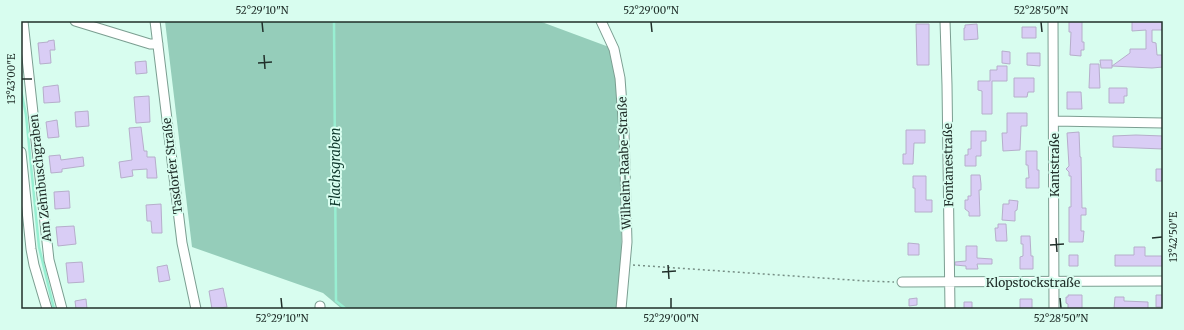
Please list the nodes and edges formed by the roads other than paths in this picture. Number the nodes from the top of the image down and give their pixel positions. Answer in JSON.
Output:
{"nodes":[{"id":1,"x":23,"y":21,"type":"edge"},
{"id":2,"x":74,"y":21,"type":"edge"},
{"id":3,"x":155,"y":21,"type":"edge"},
{"id":4,"x":601,"y":21,"type":"edge"},
{"id":5,"x":945,"y":21,"type":"edge"},
{"id":6,"x":1053,"y":21,"type":"edge"},
{"id":7,"x":158,"y":44,"type":"junction"},
{"id":8,"x":1054,"y":121,"type":"junction"},
{"id":9,"x":1163,"y":123,"type":"edge"},
{"id":10,"x":21,"y":152,"type":"edge"},
{"id":11,"x":1163,"y":281,"type":"edge"},
{"id":12,"x":902,"y":282,"type":"road end"},
{"id":13,"x":950,"y":282,"type":"junction"},
{"id":14,"x":1054,"y":282,"type":"junction"},
{"id":15,"x":47,"y":309,"type":"edge"},
{"id":16,"x":62,"y":309,"type":"edge"},
{"id":17,"x":196,"y":309,"type":"edge"},
{"id":18,"x":621,"y":309,"type":"edge"},
{"id":19,"x":950,"y":309,"type":"edge"},
{"id":20,"x":1054,"y":309,"type":"edge"}],
"edges":[{"from":1,"to":16,"type":"street","name":"Am Zehnbuschgraben"},
{"from":2,"to":7,"type":"street"},
{"from":3,"to":7,"type":"street","name":"Tasdorfer Straße"},
{"from":4,"to":18,"type":"street","name":"Wilhelm-Raabe-Straße"},
{"from":5,"to":13,"type":"street","name":"Fontanestraße"},
{"from":6,"to":8,"type":"street","name":"Kantstraße"},
{"from":7,"to":17,"type":"street","name":"Tasdorfer Straße"},
{"from":8,"to":9,"type":"street"},
{"from":8,"to":14,"type":"street","name":"Kantstraße"},
{"from":10,"to":15,"type":"street","name":"Am Zehnbuschgraben"},
{"from":11,"to":14,"type":"street","name":"Klopstockstraße"},
{"from":12,"to":13,"type":"street","name":"Klopstockstraße"},
{"from":13,"to":14,"type":"street","name":"Klopstockstraße"},
{"from":13,"to":19,"type":"street","name":"Fontanestraße"},
{"from":14,"to":20,"type":"street","name":"Kantstraße"}]}
